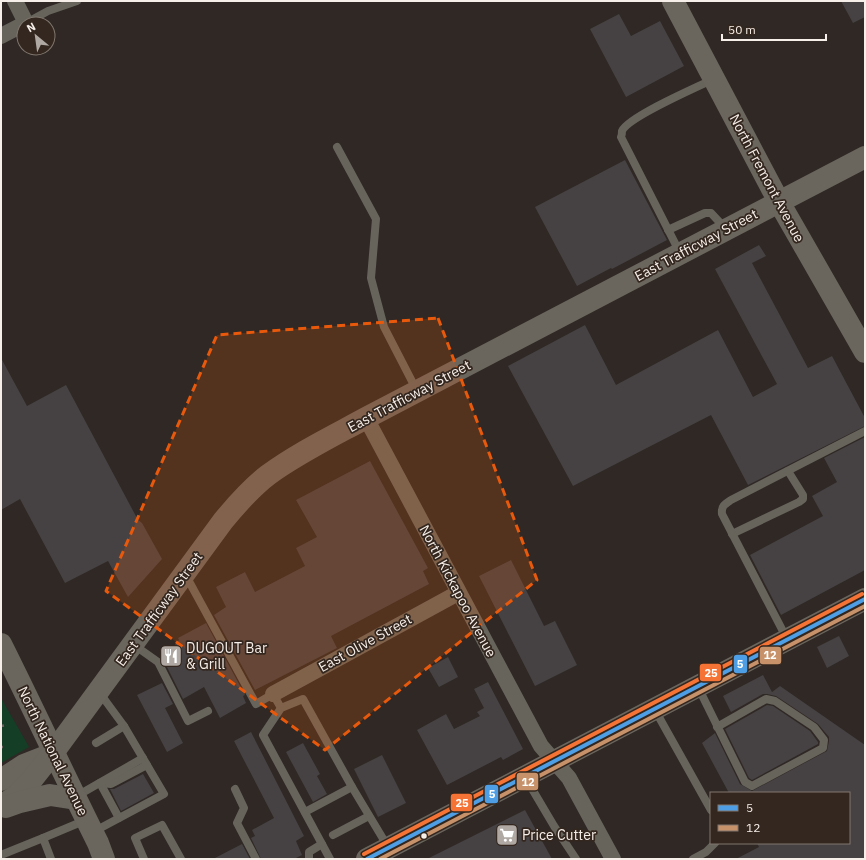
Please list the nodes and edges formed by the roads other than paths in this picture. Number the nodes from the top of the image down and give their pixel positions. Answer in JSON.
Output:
{"nodes":[{"id":1,"x":15,"y":1,"type":"edge"},
{"id":2,"x":76,"y":1,"type":"edge"},
{"id":3,"x":673,"y":1,"type":"edge"},
{"id":4,"x":22,"y":16,"type":"edge"},
{"id":5,"x":39,"y":16,"type":"edge"},
{"id":6,"x":16,"y":28,"type":"edge"},
{"id":7,"x":1,"y":36,"type":"edge"},
{"id":8,"x":714,"y":79,"type":"junction"},
{"id":9,"x":337,"y":147,"type":"dead end"},
{"id":10,"x":865,"y":157,"type":"edge"},
{"id":11,"x":779,"y":202,"type":"junction"},
{"id":12,"x":668,"y":230,"type":"junction"},
{"id":13,"x":726,"y":230,"type":"junction"},
{"id":14,"x":680,"y":254,"type":"junction"},
{"id":15,"x":865,"y":352,"type":"edge"},
{"id":16,"x":418,"y":391,"type":"junction"},
{"id":17,"x":366,"y":418,"type":"junction"},
{"id":18,"x":865,"y":431,"type":"edge"},
{"id":19,"x":788,"y":471,"type":"junction"},
{"id":20,"x":732,"y":534,"type":"junction"},
{"id":21,"x":185,"y":574,"type":"junction"},
{"id":22,"x":458,"y":593,"type":"junction"},
{"id":23,"x":865,"y":599,"type":"edge"},
{"id":24,"x":787,"y":640,"type":"junction"},
{"id":25,"x":1,"y":644,"type":"edge"},
{"id":26,"x":134,"y":644,"type":"junction"},
{"id":27,"x":698,"y":686,"type":"junction"},
{"id":28,"x":99,"y":691,"type":"junction"},
{"id":29,"x":273,"y":694,"type":"junction"},
{"id":30,"x":281,"y":708,"type":"junction"},
{"id":31,"x":654,"y":709,"type":"junction"},
{"id":32,"x":208,"y":711,"type":"dead end"},
{"id":33,"x":124,"y":726,"type":"junction"},
{"id":34,"x":717,"y":727,"type":"junction"},
{"id":35,"x":96,"y":743,"type":"dead end"},
{"id":36,"x":53,"y":753,"type":"junction"},
{"id":37,"x":554,"y":760,"type":"junction"},
{"id":38,"x":145,"y":761,"type":"junction"},
{"id":39,"x":525,"y":776,"type":"junction"},
{"id":40,"x":1,"y":780,"type":"edge"},
{"id":41,"x":100,"y":783,"type":"junction"},
{"id":42,"x":352,"y":787,"type":"junction"},
{"id":43,"x":235,"y":789,"type":"dead end"},
{"id":44,"x":75,"y":798,"type":"junction"},
{"id":45,"x":1,"y":808,"type":"edge"},
{"id":46,"x":710,"y":808,"type":"edge"},
{"id":47,"x":305,"y":812,"type":"junction"},
{"id":48,"x":369,"y":816,"type":"junction"},
{"id":49,"x":119,"y":818,"type":"junction"},
{"id":50,"x":89,"y":826,"type":"junction"},
{"id":51,"x":333,"y":835,"type":"dead end"},
{"id":52,"x":43,"y":838,"type":"junction"},
{"id":53,"x":322,"y":844,"type":"junction"},
{"id":54,"x":714,"y":844,"type":"edge"},
{"id":55,"x":388,"y":848,"type":"junction"},
{"id":56,"x":1,"y":855,"type":"edge"},
{"id":57,"x":51,"y":859,"type":"edge"},
{"id":58,"x":104,"y":859,"type":"edge"},
{"id":59,"x":144,"y":859,"type":"edge"},
{"id":60,"x":180,"y":859,"type":"edge"},
{"id":61,"x":256,"y":859,"type":"edge"},
{"id":62,"x":309,"y":859,"type":"edge"},
{"id":63,"x":330,"y":859,"type":"edge"},
{"id":64,"x":367,"y":859,"type":"edge"},
{"id":65,"x":576,"y":859,"type":"edge"},
{"id":66,"x":613,"y":859,"type":"edge"},
{"id":67,"x":693,"y":859,"type":"edge"}],
"edges":[{"from":1,"to":4,"type":"street"},
{"from":2,"to":5,"type":"lane"},
{"from":3,"to":8,"type":"main road","name":"North Fremont Avenue"},
{"from":6,"to":7,"type":"street"},
{"from":8,"to":11,"type":"main road","name":"North Fremont Avenue"},
{"from":8,"to":12,"type":"lane"},
{"from":9,"to":16,"type":"lane"},
{"from":10,"to":11,"type":"main road","name":"East Trafficway Street"},
{"from":11,"to":13,"type":"main road","name":"East Trafficway Street"},
{"from":11,"to":15,"type":"main road","name":"North Fremont Avenue"},
{"from":12,"to":13,"type":"lane"},
{"from":12,"to":14,"type":"lane"},
{"from":13,"to":14,"type":"main road","name":"East Trafficway Street"},
{"from":14,"to":16,"type":"main road","name":"East Trafficway Street"},
{"from":16,"to":17,"type":"main road","name":"East Trafficway Street"},
{"from":17,"to":21,"type":"main road","name":"East Trafficway Street"},
{"from":17,"to":22,"type":"street","name":"North Kickapoo Avenue"},
{"from":18,"to":19,"type":"lane"},
{"from":19,"to":20,"type":"lane"},
{"from":19,"to":20,"type":"lane"},
{"from":20,"to":24,"type":"lane"},
{"from":21,"to":26,"type":"main road","name":"East Trafficway Street"},
{"from":21,"to":29,"type":"lane"},
{"from":22,"to":29,"type":"street","name":"East Olive Street"},
{"from":22,"to":37,"type":"street","name":"North Kickapoo Avenue"},
{"from":23,"to":24,"type":"main road"},
{"from":24,"to":27,"type":"main road"},
{"from":25,"to":36,"type":"main road","name":"North National Avenue"},
{"from":26,"to":28,"type":"main road","name":"East Trafficway Street"},
{"from":26,"to":32,"type":"lane"},
{"from":27,"to":31,"type":"main road"},
{"from":27,"to":34,"type":"lane"},
{"from":28,"to":33,"type":"lane"},
{"from":28,"to":36,"type":"main road","name":"East Trafficway Street"},
{"from":29,"to":30,"type":"lane"},
{"from":30,"to":42,"type":"lane"},
{"from":30,"to":47,"type":"lane"},
{"from":31,"to":37,"type":"main road"},
{"from":31,"to":46,"type":"lane"},
{"from":33,"to":35,"type":"lane"},
{"from":33,"to":38,"type":"lane"},
{"from":34,"to":34,"type":"lane"},
{"from":36,"to":40,"type":"main road"},
{"from":36,"to":44,"type":"main road","name":"North National Avenue"},
{"from":36,"to":45,"type":"main road","name":"East Trafficway Street"},
{"from":37,"to":39,"type":"main road"},
{"from":37,"to":66,"type":"street","name":"North Kickapoo Avenue"},
{"from":38,"to":41,"type":"lane"},
{"from":38,"to":49,"type":"lane"},
{"from":39,"to":55,"type":"main road"},
{"from":39,"to":65,"type":"lane"},
{"from":41,"to":44,"type":"lane"},
{"from":41,"to":49,"type":"lane"},
{"from":42,"to":47,"type":"lane"},
{"from":42,"to":48,"type":"lane"},
{"from":43,"to":61,"type":"lane"},
{"from":44,"to":45,"type":"main road"},
{"from":44,"to":50,"type":"main road","name":"North National Avenue"},
{"from":47,"to":53,"type":"lane"},
{"from":48,"to":51,"type":"lane"},
{"from":48,"to":55,"type":"lane"},
{"from":49,"to":50,"type":"lane"},
{"from":50,"to":52,"type":"lane"},
{"from":50,"to":58,"type":"main road","name":"North National Avenue"},
{"from":52,"to":56,"type":"lane"},
{"from":52,"to":57,"type":"lane"},
{"from":53,"to":62,"type":"lane"},
{"from":53,"to":63,"type":"lane"},
{"from":54,"to":67,"type":"lane"},
{"from":55,"to":64,"type":"main road"},
{"from":59,"to":60,"type":"lane"}]}
